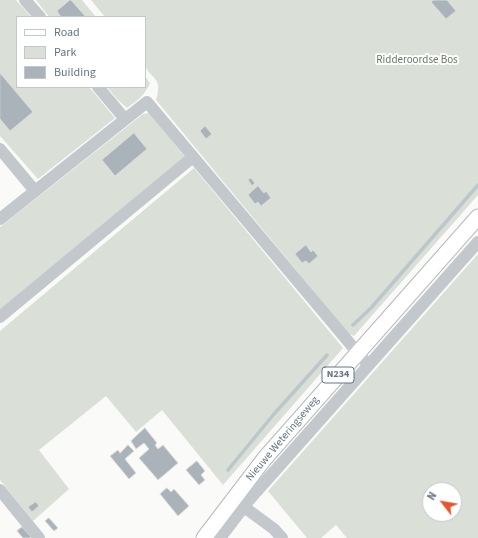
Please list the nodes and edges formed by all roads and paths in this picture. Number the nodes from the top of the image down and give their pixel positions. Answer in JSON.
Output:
{"nodes":[{"id":1,"x":25,"y":0,"type":"edge"},
{"id":2,"x":39,"y":16,"type":"edge"},
{"id":3,"x":99,"y":88,"type":"edge"},
{"id":4,"x":125,"y":119,"type":"junction"},
{"id":5,"x":0,"y":148,"type":"edge"},
{"id":6,"x":194,"y":157,"type":"junction"},
{"id":7,"x":36,"y":191,"type":"junction"},
{"id":8,"x":478,"y":217,"type":"edge"},
{"id":9,"x":0,"y":219,"type":"edge"},
{"id":10,"x":478,"y":242,"type":"edge"},
{"id":11,"x":0,"y":317,"type":"edge"},
{"id":12,"x":357,"y":353,"type":"junction"},
{"id":13,"x":368,"y":365,"type":"junction"},
{"id":14,"x":0,"y":490,"type":"edge"},
{"id":15,"x":244,"y":507,"type":"junction"},
{"id":16,"x":39,"y":538,"type":"edge"},
{"id":17,"x":204,"y":538,"type":"edge"},
{"id":18,"x":220,"y":538,"type":"edge"},
{"id":19,"x":282,"y":538,"type":"edge"}],
"edges":[{"from":1,"to":2,"type":"street"},
{"from":3,"to":4,"type":"street"},
{"from":4,"to":6,"type":"street"},
{"from":4,"to":7,"type":"street"},
{"from":5,"to":7,"type":"street"},
{"from":6,"to":11,"type":"street"},
{"from":6,"to":12,"type":"street"},
{"from":7,"to":9,"type":"street"},
{"from":8,"to":12,"type":"main road","name":"Nieuwe Weteringseweg","number":"N234"},
{"from":10,"to":13,"type":"street","name":"Nieuwe Weteringseweg"},
{"from":12,"to":13,"type":"street"},
{"from":12,"to":17,"type":"main road","name":"Nieuwe Weteringseweg","number":"N234"},
{"from":13,"to":15,"type":"street","name":"Nieuwe Weteringseweg"},
{"from":14,"to":16,"type":"street"},
{"from":15,"to":18,"type":"street","name":"Nieuwe Weteringseweg"},
{"from":15,"to":19,"type":"street"}]}
